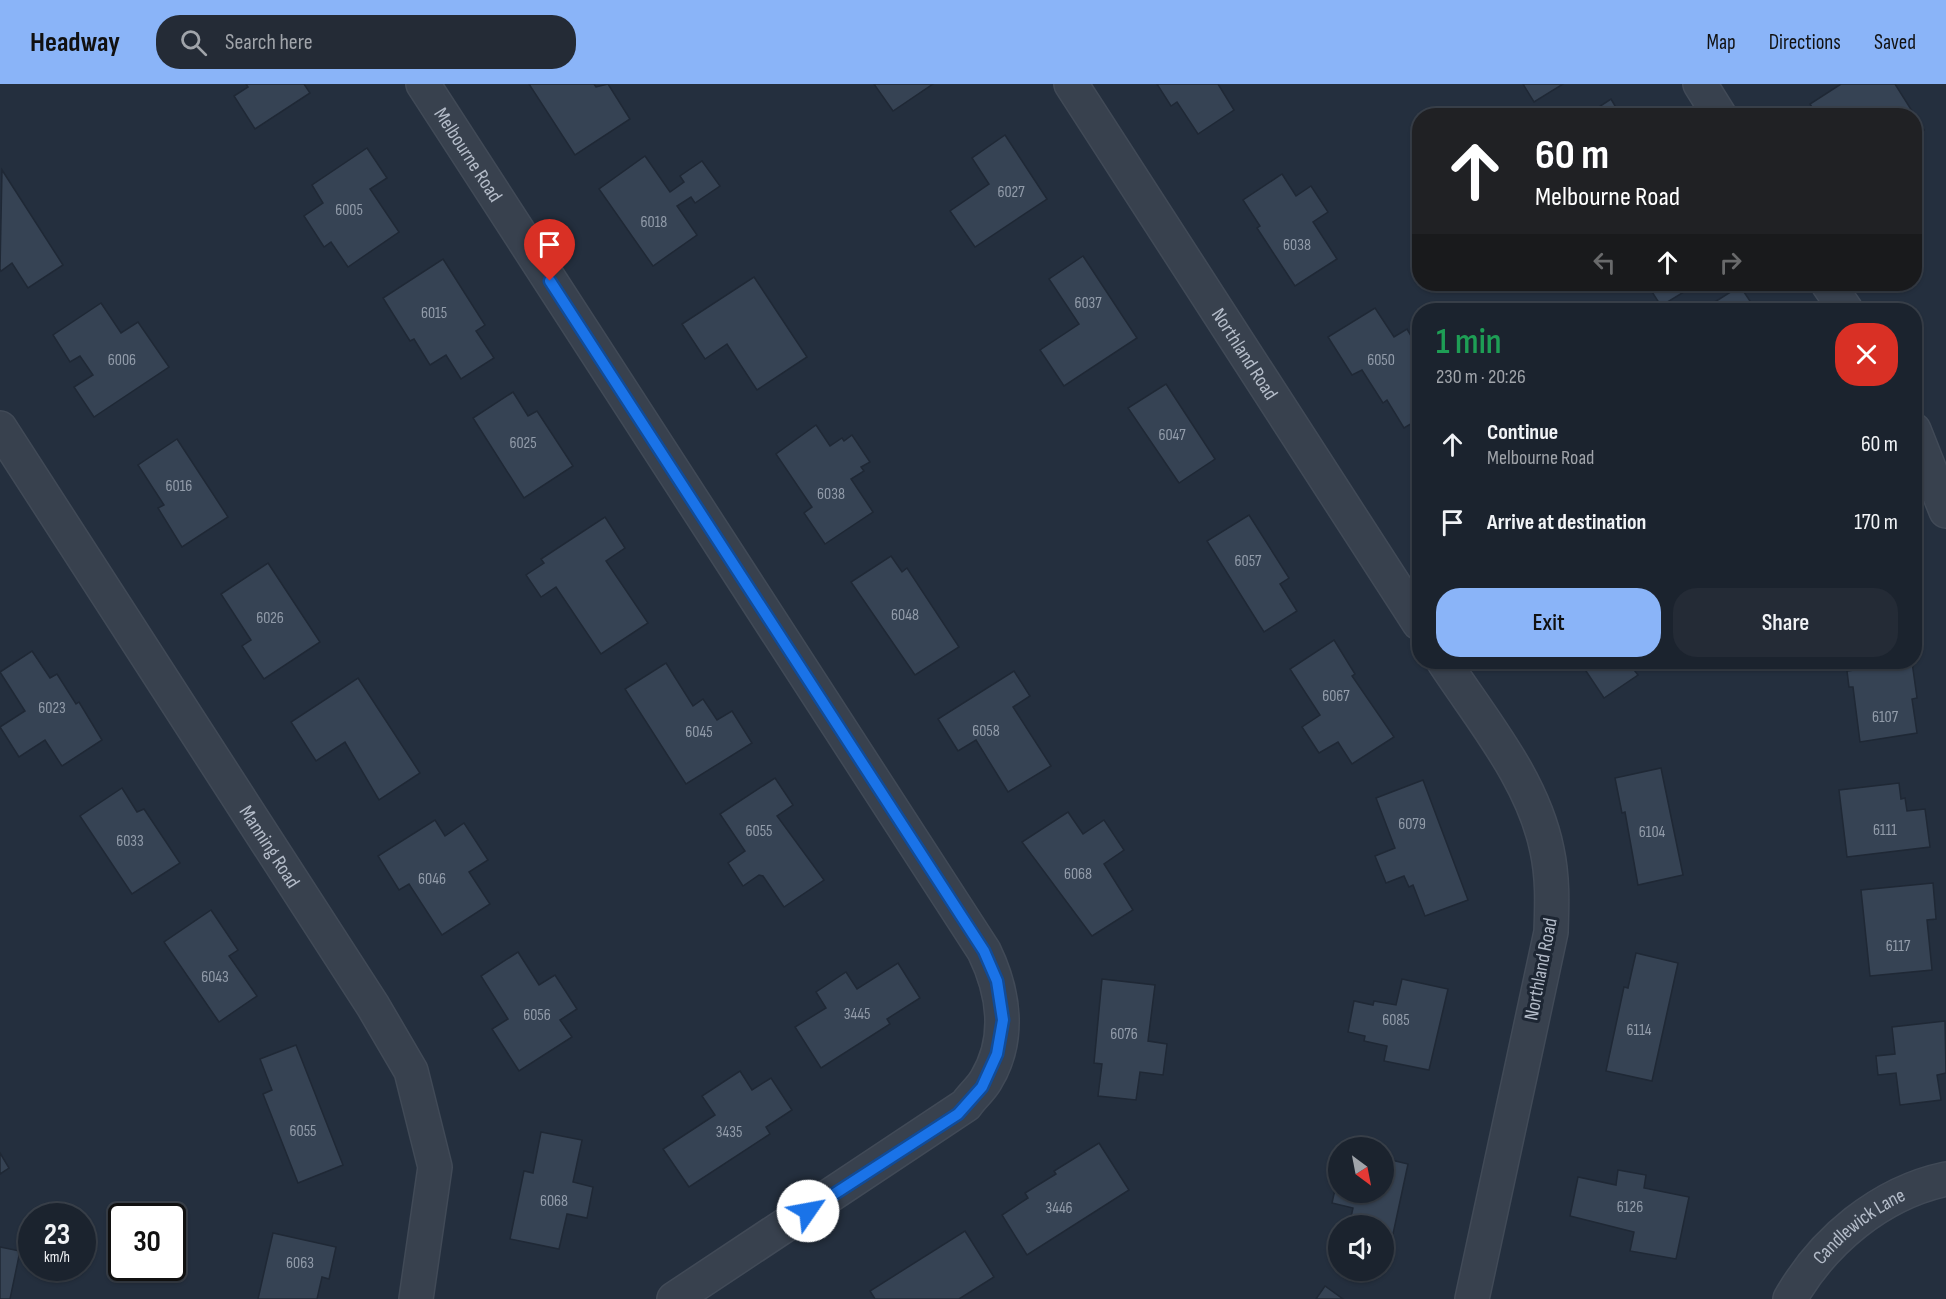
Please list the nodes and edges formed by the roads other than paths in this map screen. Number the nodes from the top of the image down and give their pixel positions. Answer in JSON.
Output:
{"nodes":[{"id":1,"x":423,"y":84,"type":"edge"},
{"id":2,"x":1071,"y":84,"type":"edge"},
{"id":3,"x":1700,"y":84,"type":"edge"},
{"id":4,"x":1715,"y":108,"type":"edge"},
{"id":5,"x":0,"y":428,"type":"edge"},
{"id":6,"x":1922,"y":450,"type":"edge"},
{"id":7,"x":1946,"y":511,"type":"edge"},
{"id":8,"x":1412,"y":611,"type":"edge"},
{"id":9,"x":1448,"y":669,"type":"edge"},
{"id":10,"x":1946,"y":1179,"type":"edge"},
{"id":11,"x":416,"y":1299,"type":"edge"},
{"id":12,"x":674,"y":1299,"type":"edge"},
{"id":13,"x":1472,"y":1299,"type":"edge"},
{"id":14,"x":1790,"y":1299,"type":"edge"}],
"edges":[{"from":1,"to":12,"type":"street","name":"Melbourne Road"},
{"from":2,"to":8,"type":"street","name":"Northland Road"},
{"from":3,"to":4,"type":"street"},
{"from":5,"to":11,"type":"street","name":"Manning Road"},
{"from":6,"to":7,"type":"street"},
{"from":9,"to":13,"type":"street","name":"Northland Road"},
{"from":10,"to":14,"type":"street","name":"Candlewick Lane"}]}
